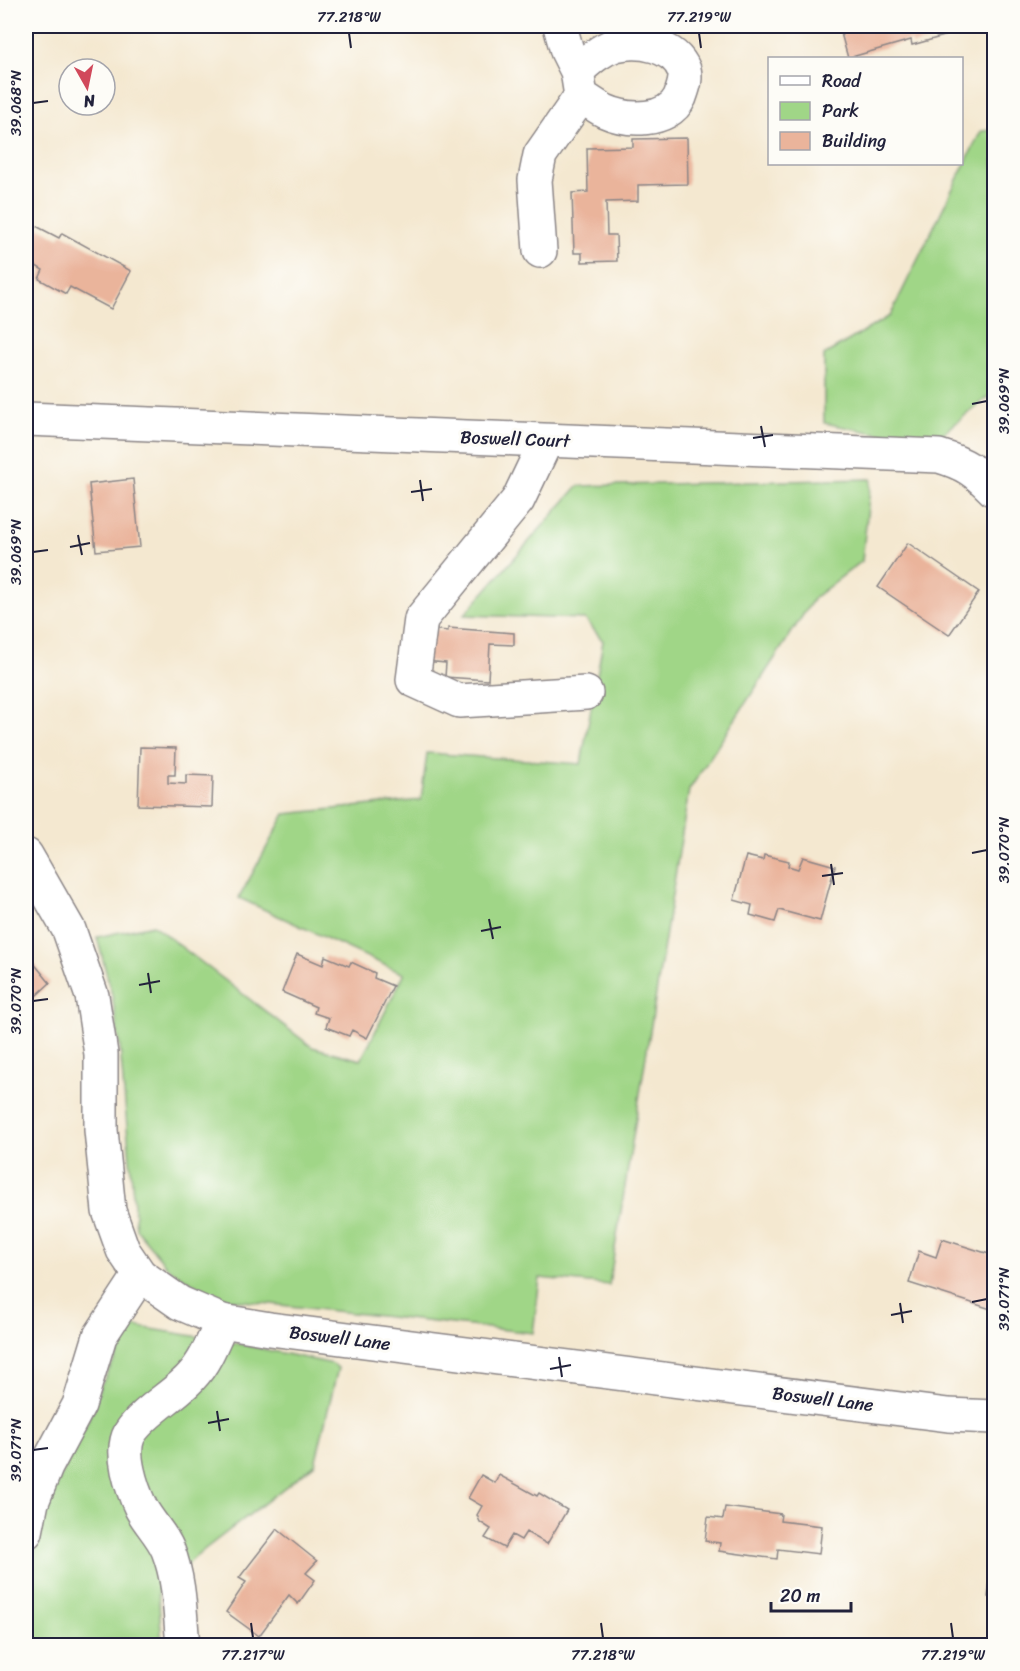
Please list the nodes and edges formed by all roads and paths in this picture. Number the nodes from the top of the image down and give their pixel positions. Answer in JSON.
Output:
{"nodes":[{"id":1,"x":560,"y":26,"type":"edge"},
{"id":2,"x":540,"y":251,"type":"dead end"},
{"id":3,"x":26,"y":419,"type":"edge"},
{"id":4,"x":546,"y":441,"type":"junction"},
{"id":5,"x":994,"y":490,"type":"edge"},
{"id":6,"x":586,"y":693,"type":"dead end"},
{"id":7,"x":26,"y":855,"type":"edge"},
{"id":8,"x":140,"y":1275,"type":"junction"},
{"id":9,"x":222,"y":1321,"type":"junction"},
{"id":10,"x":994,"y":1418,"type":"edge"},
{"id":11,"x":26,"y":1532,"type":"edge"},
{"id":12,"x":183,"y":1646,"type":"edge"}],
"edges":[{"from":1,"to":2,"type":"street"},
{"from":3,"to":4,"type":"street","name":"Boswell Court"},
{"from":4,"to":5,"type":"street","name":"Boswell Court"},
{"from":4,"to":6,"type":"street"},
{"from":7,"to":8,"type":"street","name":"Boswell Lane"},
{"from":8,"to":9,"type":"street","name":"Boswell Lane"},
{"from":8,"to":11,"type":"street"},
{"from":9,"to":10,"type":"street","name":"Boswell Lane"},
{"from":9,"to":12,"type":"street"}]}
